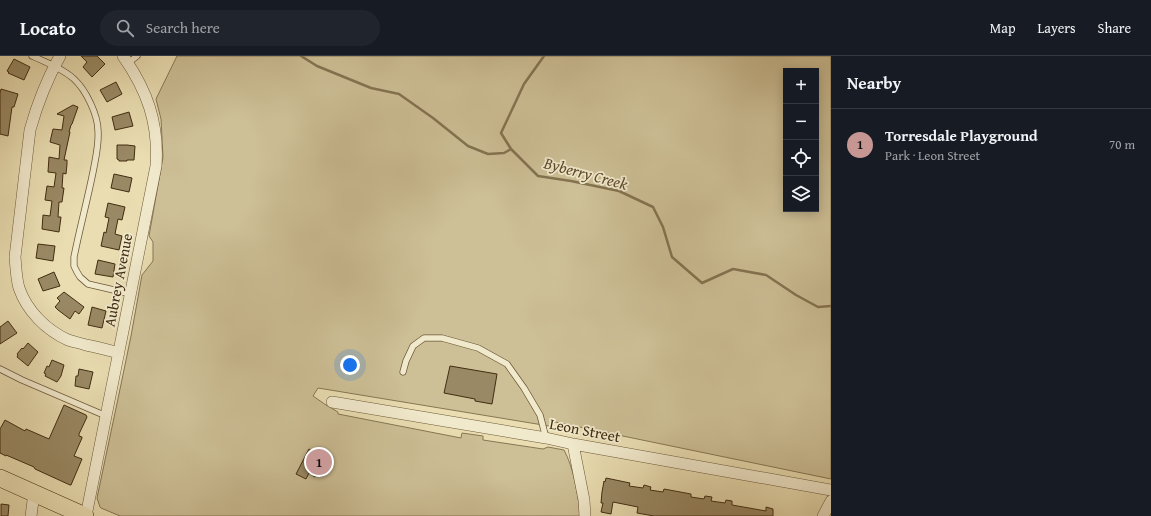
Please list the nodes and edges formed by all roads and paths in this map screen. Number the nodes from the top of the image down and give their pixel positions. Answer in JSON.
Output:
{"nodes":[{"id":1,"x":32,"y":56,"type":"edge"},
{"id":2,"x":60,"y":56,"type":"edge"},
{"id":3,"x":129,"y":58,"type":"edge"},
{"id":4,"x":54,"y":66,"type":"junction"},
{"id":5,"x":131,"y":294,"type":"junction"},
{"id":6,"x":119,"y":353,"type":"junction"},
{"id":7,"x":0,"y":369,"type":"edge"},
{"id":8,"x":403,"y":372,"type":"dead end"},
{"id":9,"x":332,"y":402,"type":"dead end"},
{"id":10,"x":106,"y":416,"type":"junction"},
{"id":11,"x":546,"y":438,"type":"junction"},
{"id":12,"x":573,"y":444,"type":"junction"},
{"id":13,"x":0,"y":478,"type":"edge"},
{"id":14,"x":831,"y":490,"type":"edge"},
{"id":15,"x":34,"y":493,"type":"junction"},
{"id":16,"x":831,"y":501,"type":"edge"},
{"id":17,"x":32,"y":516,"type":"edge"},
{"id":18,"x":85,"y":516,"type":"edge"},
{"id":19,"x":585,"y":516,"type":"edge"},
{"id":20,"x":823,"y":516,"type":"edge"}],
"edges":[{"from":1,"to":4,"type":"lane"},
{"from":2,"to":4,"type":"street"},
{"from":3,"to":5,"type":"street","name":"Aubrey Avenue"},
{"from":4,"to":5,"type":"lane"},
{"from":4,"to":6,"type":"street"},
{"from":5,"to":6,"type":"street","name":"Aubrey Avenue"},
{"from":6,"to":10,"type":"street","name":"Aubrey Avenue"},
{"from":7,"to":10,"type":"lane"},
{"from":8,"to":11,"type":"lane"},
{"from":9,"to":11,"type":"street","name":"Leon Street"},
{"from":10,"to":18,"type":"street","name":"Aubrey Avenue"},
{"from":11,"to":12,"type":"street","name":"Leon Street"},
{"from":12,"to":14,"type":"street","name":"Leon Street"},
{"from":12,"to":19,"type":"street"},
{"from":13,"to":15,"type":"main road"},
{"from":15,"to":17,"type":"street"},
{"from":15,"to":18,"type":"main road"},
{"from":16,"to":20,"type":"street"}]}
